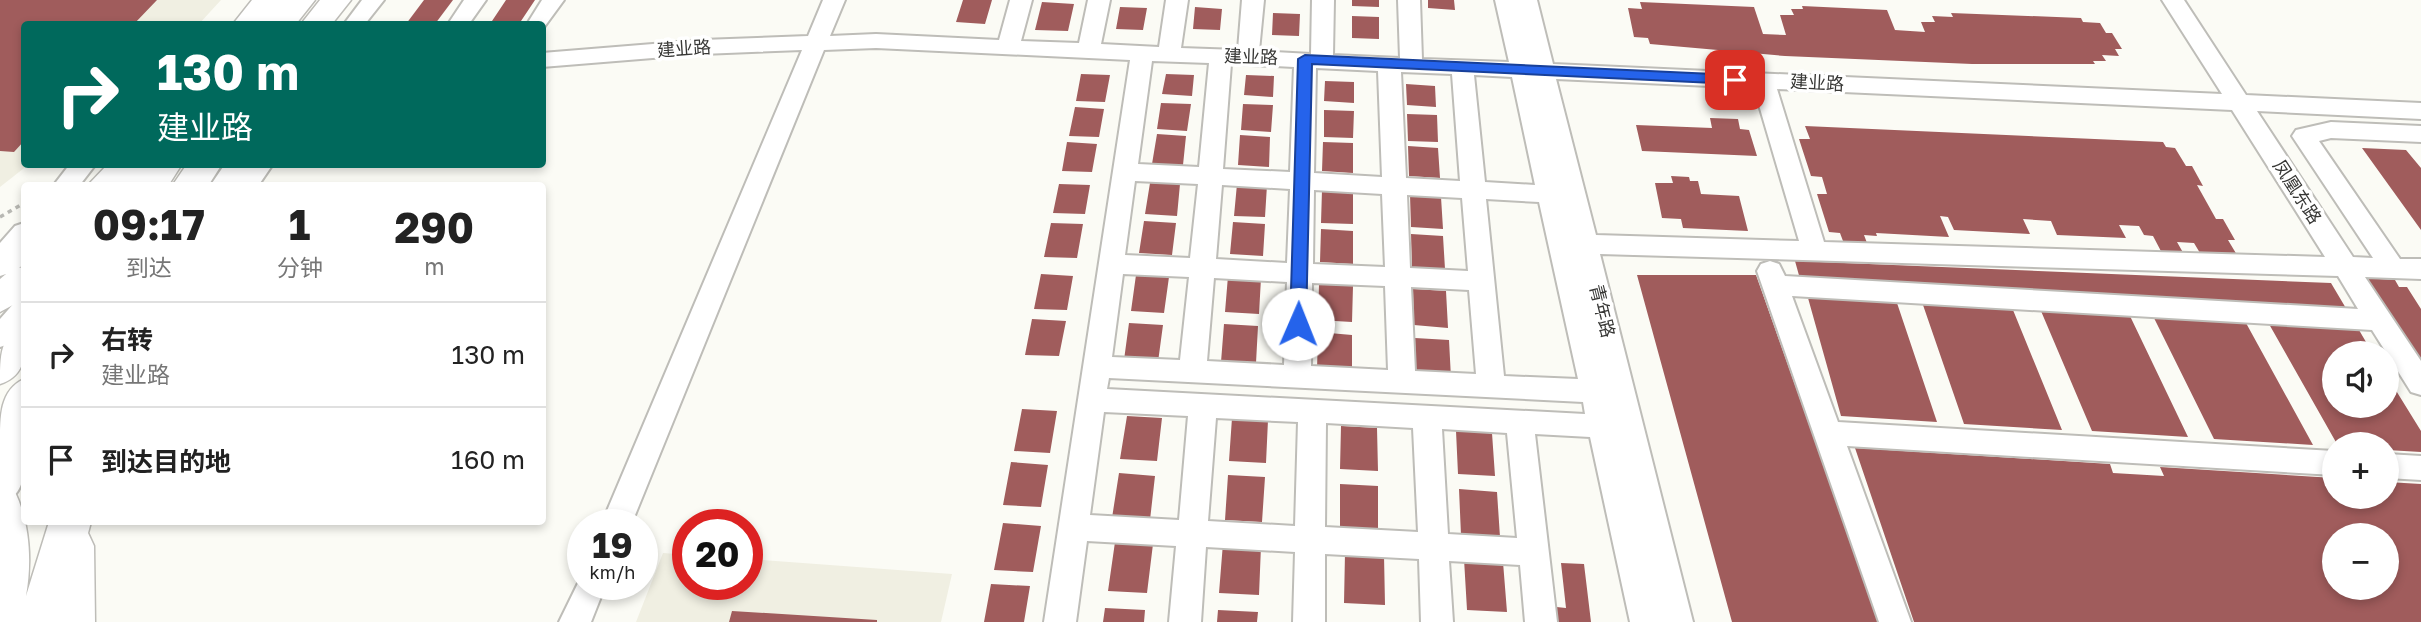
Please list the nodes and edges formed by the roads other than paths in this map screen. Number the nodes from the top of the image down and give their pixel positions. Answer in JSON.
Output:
{"nodes":[{"id":1,"x":268,"y":0,"type":"edge"},
{"id":2,"x":285,"y":0,"type":"edge"},
{"id":3,"x":300,"y":0,"type":"edge"},
{"id":4,"x":336,"y":0,"type":"edge"},
{"id":5,"x":348,"y":0,"type":"edge"},
{"id":6,"x":373,"y":0,"type":"edge"},
{"id":7,"x":475,"y":0,"type":"edge"},
{"id":8,"x":553,"y":0,"type":"edge"},
{"id":9,"x":834,"y":0,"type":"edge"},
{"id":10,"x":1021,"y":0,"type":"edge"},
{"id":11,"x":1099,"y":0,"type":"edge"},
{"id":12,"x":1177,"y":0,"type":"edge"},
{"id":13,"x":1253,"y":0,"type":"edge"},
{"id":14,"x":1323,"y":0,"type":"edge"},
{"id":15,"x":1409,"y":0,"type":"edge"},
{"id":16,"x":1506,"y":0,"type":"edge"},
{"id":17,"x":1527,"y":0,"type":"edge"},
{"id":18,"x":2173,"y":0,"type":"edge"},
{"id":19,"x":250,"y":21,"type":"edge"},
{"id":20,"x":268,"y":21,"type":"edge"},
{"id":21,"x":282,"y":21,"type":"edge"},
{"id":22,"x":318,"y":21,"type":"edge"},
{"id":23,"x":335,"y":21,"type":"edge"},
{"id":24,"x":357,"y":21,"type":"edge"},
{"id":25,"x":460,"y":21,"type":"edge"},
{"id":26,"x":540,"y":21,"type":"edge"},
{"id":27,"x":817,"y":42,"type":"junction"},
{"id":28,"x":1009,"y":47,"type":"junction"},
{"id":29,"x":1089,"y":50,"type":"junction"},
{"id":30,"x":1142,"y":52,"type":"junction"},
{"id":31,"x":1169,"y":54,"type":"junction"},
{"id":32,"x":1221,"y":56,"type":"junction"},
{"id":33,"x":1248,"y":57,"type":"junction"},
{"id":34,"x":546,"y":60,"type":"edge"},
{"id":35,"x":1314,"y":60,"type":"junction"},
{"id":36,"x":1400,"y":64,"type":"junction"},
{"id":37,"x":1462,"y":67,"type":"junction"},
{"id":38,"x":1532,"y":70,"type":"junction"},
{"id":39,"x":1763,"y":81,"type":"junction"},
{"id":40,"x":2239,"y":103,"type":"junction"},
{"id":41,"x":2420,"y":118,"type":"edge"},
{"id":42,"x":80,"y":168,"type":"edge"},
{"id":43,"x":126,"y":168,"type":"edge"},
{"id":44,"x":128,"y":168,"type":"edge"},
{"id":45,"x":143,"y":168,"type":"edge"},
{"id":46,"x":163,"y":168,"type":"edge"},
{"id":47,"x":225,"y":168,"type":"edge"},
{"id":48,"x":1125,"y":172,"type":"junction"},
{"id":49,"x":1210,"y":176,"type":"junction"},
{"id":50,"x":1302,"y":181,"type":"junction"},
{"id":51,"x":68,"y":182,"type":"edge"},
{"id":52,"x":109,"y":182,"type":"edge"},
{"id":53,"x":117,"y":182,"type":"edge"},
{"id":54,"x":132,"y":182,"type":"edge"},
{"id":55,"x":152,"y":182,"type":"edge"},
{"id":56,"x":214,"y":182,"type":"edge"},
{"id":57,"x":1394,"y":186,"type":"junction"},
{"id":58,"x":1473,"y":190,"type":"junction"},
{"id":59,"x":1550,"y":194,"type":"junction"},
{"id":60,"x":21,"y":236,"type":"edge"},
{"id":61,"x":21,"y":249,"type":"edge"},
{"id":62,"x":1814,"y":249,"type":"junction"},
{"id":63,"x":1587,"y":252,"type":"junction"},
{"id":64,"x":0,"y":261,"type":"edge"},
{"id":65,"x":1112,"y":264,"type":"junction"},
{"id":66,"x":2344,"y":266,"type":"junction"},
{"id":67,"x":1202,"y":268,"type":"junction"},
{"id":68,"x":2393,"y":268,"type":"junction"},
{"id":69,"x":2421,"y":269,"type":"edge"},
{"id":70,"x":1300,"y":272,"type":"junction"},
{"id":71,"x":1398,"y":277,"type":"junction"},
{"id":72,"x":1481,"y":281,"type":"junction"},
{"id":73,"x":21,"y":282,"type":"edge"},
{"id":74,"x":1775,"y":285,"type":"junction"},
{"id":75,"x":0,"y":298,"type":"edge"},
{"id":76,"x":21,"y":312,"type":"edge"},
{"id":77,"x":2380,"y":320,"type":"junction"},
{"id":78,"x":0,"y":337,"type":"edge"},
{"id":79,"x":21,"y":343,"type":"edge"},
{"id":80,"x":1098,"y":367,"type":"junction"},
{"id":81,"x":0,"y":369,"type":"edge"},
{"id":82,"x":1193,"y":371,"type":"junction"},
{"id":83,"x":1297,"y":376,"type":"junction"},
{"id":84,"x":1402,"y":382,"type":"junction"},
{"id":85,"x":2421,"y":384,"type":"edge"},
{"id":86,"x":1491,"y":386,"type":"junction"},
{"id":87,"x":1594,"y":391,"type":"junction"},
{"id":88,"x":21,"y":399,"type":"edge"},
{"id":89,"x":1093,"y":400,"type":"junction"},
{"id":90,"x":1203,"y":406,"type":"junction"},
{"id":91,"x":1312,"y":412,"type":"junction"},
{"id":92,"x":1427,"y":417,"type":"junction"},
{"id":93,"x":1520,"y":422,"type":"junction"},
{"id":94,"x":0,"y":426,"type":"edge"},
{"id":95,"x":1602,"y":426,"type":"junction"},
{"id":96,"x":21,"y":429,"type":"edge"},
{"id":97,"x":1827,"y":433,"type":"junction"},
{"id":98,"x":0,"y":456,"type":"edge"},
{"id":99,"x":2322,"y":462,"type":"edge"},
{"id":100,"x":21,"y":465,"type":"edge"},
{"id":101,"x":2399,"y":467,"type":"edge"},
{"id":102,"x":2421,"y":468,"type":"edge"},
{"id":103,"x":0,"y":492,"type":"edge"},
{"id":104,"x":0,"y":505,"type":"edge"},
{"id":105,"x":623,"y":509,"type":"edge"},
{"id":106,"x":70,"y":525,"type":"edge"},
{"id":107,"x":71,"y":525,"type":"edge"},
{"id":108,"x":1074,"y":527,"type":"junction"},
{"id":109,"x":1192,"y":534,"type":"junction"},
{"id":110,"x":1310,"y":540,"type":"junction"},
{"id":111,"x":1433,"y":547,"type":"junction"},
{"id":112,"x":1534,"y":552,"type":"junction"},
{"id":113,"x":584,"y":600,"type":"edge"},
{"id":114,"x":0,"y":622,"type":"edge"},
{"id":115,"x":40,"y":622,"type":"edge"},
{"id":116,"x":73,"y":622,"type":"edge"},
{"id":117,"x":575,"y":622,"type":"edge"},
{"id":118,"x":1060,"y":622,"type":"edge"},
{"id":119,"x":1185,"y":622,"type":"edge"},
{"id":120,"x":1309,"y":622,"type":"edge"},
{"id":121,"x":1437,"y":622,"type":"edge"},
{"id":122,"x":1541,"y":622,"type":"edge"},
{"id":123,"x":1646,"y":622,"type":"edge"},
{"id":124,"x":1677,"y":622,"type":"edge"},
{"id":125,"x":1895,"y":622,"type":"edge"}],
"edges":[{"from":1,"to":19,"type":"highway"},
{"from":2,"to":20,"type":"street"},
{"from":3,"to":21,"type":"highway"},
{"from":4,"to":22,"type":"highway"},
{"from":5,"to":23,"type":"highway"},
{"from":6,"to":24,"type":"street"},
{"from":7,"to":25,"type":"street"},
{"from":8,"to":26,"type":"street"},
{"from":9,"to":27,"type":"street"},
{"from":10,"to":28,"type":"street"},
{"from":11,"to":29,"type":"street"},
{"from":12,"to":31,"type":"street"},
{"from":13,"to":33,"type":"street"},
{"from":14,"to":35,"type":"street"},
{"from":15,"to":36,"type":"street"},
{"from":16,"to":38,"type":"street","name":"青年路"},
{"from":17,"to":38,"type":"street","name":"青年路"},
{"from":18,"to":40,"type":"street","name":"凤凰东路"},
{"from":27,"to":28,"type":"street","name":"建业路"},
{"from":27,"to":34,"type":"street","name":"建业路"},
{"from":27,"to":105,"type":"street"},
{"from":28,"to":29,"type":"street","name":"建业路"},
{"from":29,"to":30,"type":"street","name":"建业路"},
{"from":30,"to":31,"type":"street","name":"建业路"},
{"from":30,"to":48,"type":"street"},
{"from":31,"to":32,"type":"street","name":"建业路"},
{"from":32,"to":33,"type":"street","name":"建业路"},
{"from":32,"to":49,"type":"street"},
{"from":33,"to":35,"type":"street","name":"建业路"},
{"from":35,"to":36,"type":"street","name":"建业路"},
{"from":35,"to":50,"type":"street"},
{"from":36,"to":37,"type":"street","name":"建业路"},
{"from":36,"to":57,"type":"street"},
{"from":37,"to":38,"type":"street","name":"建业路"},
{"from":37,"to":58,"type":"street"},
{"from":38,"to":39,"type":"street","name":"建业路"},
{"from":38,"to":59,"type":"street","name":"青年路"},
{"from":38,"to":63,"type":"street","name":"青年路"},
{"from":39,"to":40,"type":"street","name":"建业路"},
{"from":39,"to":62,"type":"street"},
{"from":40,"to":41,"type":"street","name":"建业路"},
{"from":40,"to":66,"type":"street","name":"凤凰东路"},
{"from":41,"to":68,"type":"street"},
{"from":42,"to":51,"type":"street"},
{"from":43,"to":52,"type":"highway"},
{"from":44,"to":53,"type":"highway"},
{"from":45,"to":54,"type":"street"},
{"from":46,"to":55,"type":"highway"},
{"from":47,"to":56,"type":"street"},
{"from":48,"to":49,"type":"street"},
{"from":48,"to":65,"type":"street"},
{"from":49,"to":50,"type":"street"},
{"from":49,"to":67,"type":"street"},
{"from":50,"to":57,"type":"street"},
{"from":50,"to":70,"type":"street"},
{"from":57,"to":58,"type":"street"},
{"from":57,"to":71,"type":"street"},
{"from":58,"to":59,"type":"street"},
{"from":58,"to":72,"type":"street"},
{"from":59,"to":87,"type":"street","name":"青年路"},
{"from":60,"to":64,"type":"street"},
{"from":61,"to":64,"type":"highway"},
{"from":62,"to":63,"type":"street"},
{"from":62,"to":66,"type":"street"},
{"from":63,"to":74,"type":"street"},
{"from":63,"to":124,"type":"street","name":"青年路"},
{"from":65,"to":67,"type":"street"},
{"from":65,"to":80,"type":"street"},
{"from":66,"to":68,"type":"street"},
{"from":66,"to":77,"type":"street","name":"凤凰东路"},
{"from":67,"to":70,"type":"street"},
{"from":67,"to":82,"type":"street"},
{"from":68,"to":69,"type":"street"},
{"from":70,"to":71,"type":"street"},
{"from":70,"to":83,"type":"street"},
{"from":71,"to":72,"type":"street"},
{"from":71,"to":84,"type":"street"},
{"from":72,"to":86,"type":"street"},
{"from":73,"to":75,"type":"highway"},
{"from":74,"to":77,"type":"street"},
{"from":74,"to":97,"type":"street"},
{"from":76,"to":78,"type":"street"},
{"from":77,"to":85,"type":"street","name":"凤凰东路"},
{"from":79,"to":81,"type":"highway"},
{"from":80,"to":82,"type":"street"},
{"from":80,"to":89,"type":"street"},
{"from":82,"to":83,"type":"street"},
{"from":83,"to":84,"type":"street"},
{"from":84,"to":86,"type":"street"},
{"from":86,"to":87,"type":"street"},
{"from":87,"to":95,"type":"street","name":"青年路"},
{"from":88,"to":94,"type":"highway"},
{"from":89,"to":90,"type":"street"},
{"from":89,"to":108,"type":"street"},
{"from":90,"to":91,"type":"street"},
{"from":90,"to":109,"type":"street"},
{"from":91,"to":92,"type":"street"},
{"from":91,"to":110,"type":"street"},
{"from":92,"to":93,"type":"street"},
{"from":92,"to":111,"type":"street"},
{"from":93,"to":95,"type":"street"},
{"from":93,"to":112,"type":"lane"},
{"from":95,"to":123,"type":"street","name":"青年路"},
{"from":96,"to":98,"type":"street"},
{"from":97,"to":99,"type":"street"},
{"from":97,"to":125,"type":"street"},
{"from":100,"to":103,"type":"street"},
{"from":101,"to":102,"type":"lane"},
{"from":104,"to":114,"type":"highway"},
{"from":106,"to":115,"type":"highway"},
{"from":107,"to":116,"type":"highway"},
{"from":108,"to":109,"type":"lane"},
{"from":108,"to":118,"type":"street"},
{"from":109,"to":110,"type":"lane"},
{"from":109,"to":119,"type":"street"},
{"from":110,"to":111,"type":"lane"},
{"from":110,"to":120,"type":"street"},
{"from":111,"to":112,"type":"lane"},
{"from":111,"to":121,"type":"street"},
{"from":112,"to":122,"type":"lane"},
{"from":113,"to":117,"type":"street"}]}
